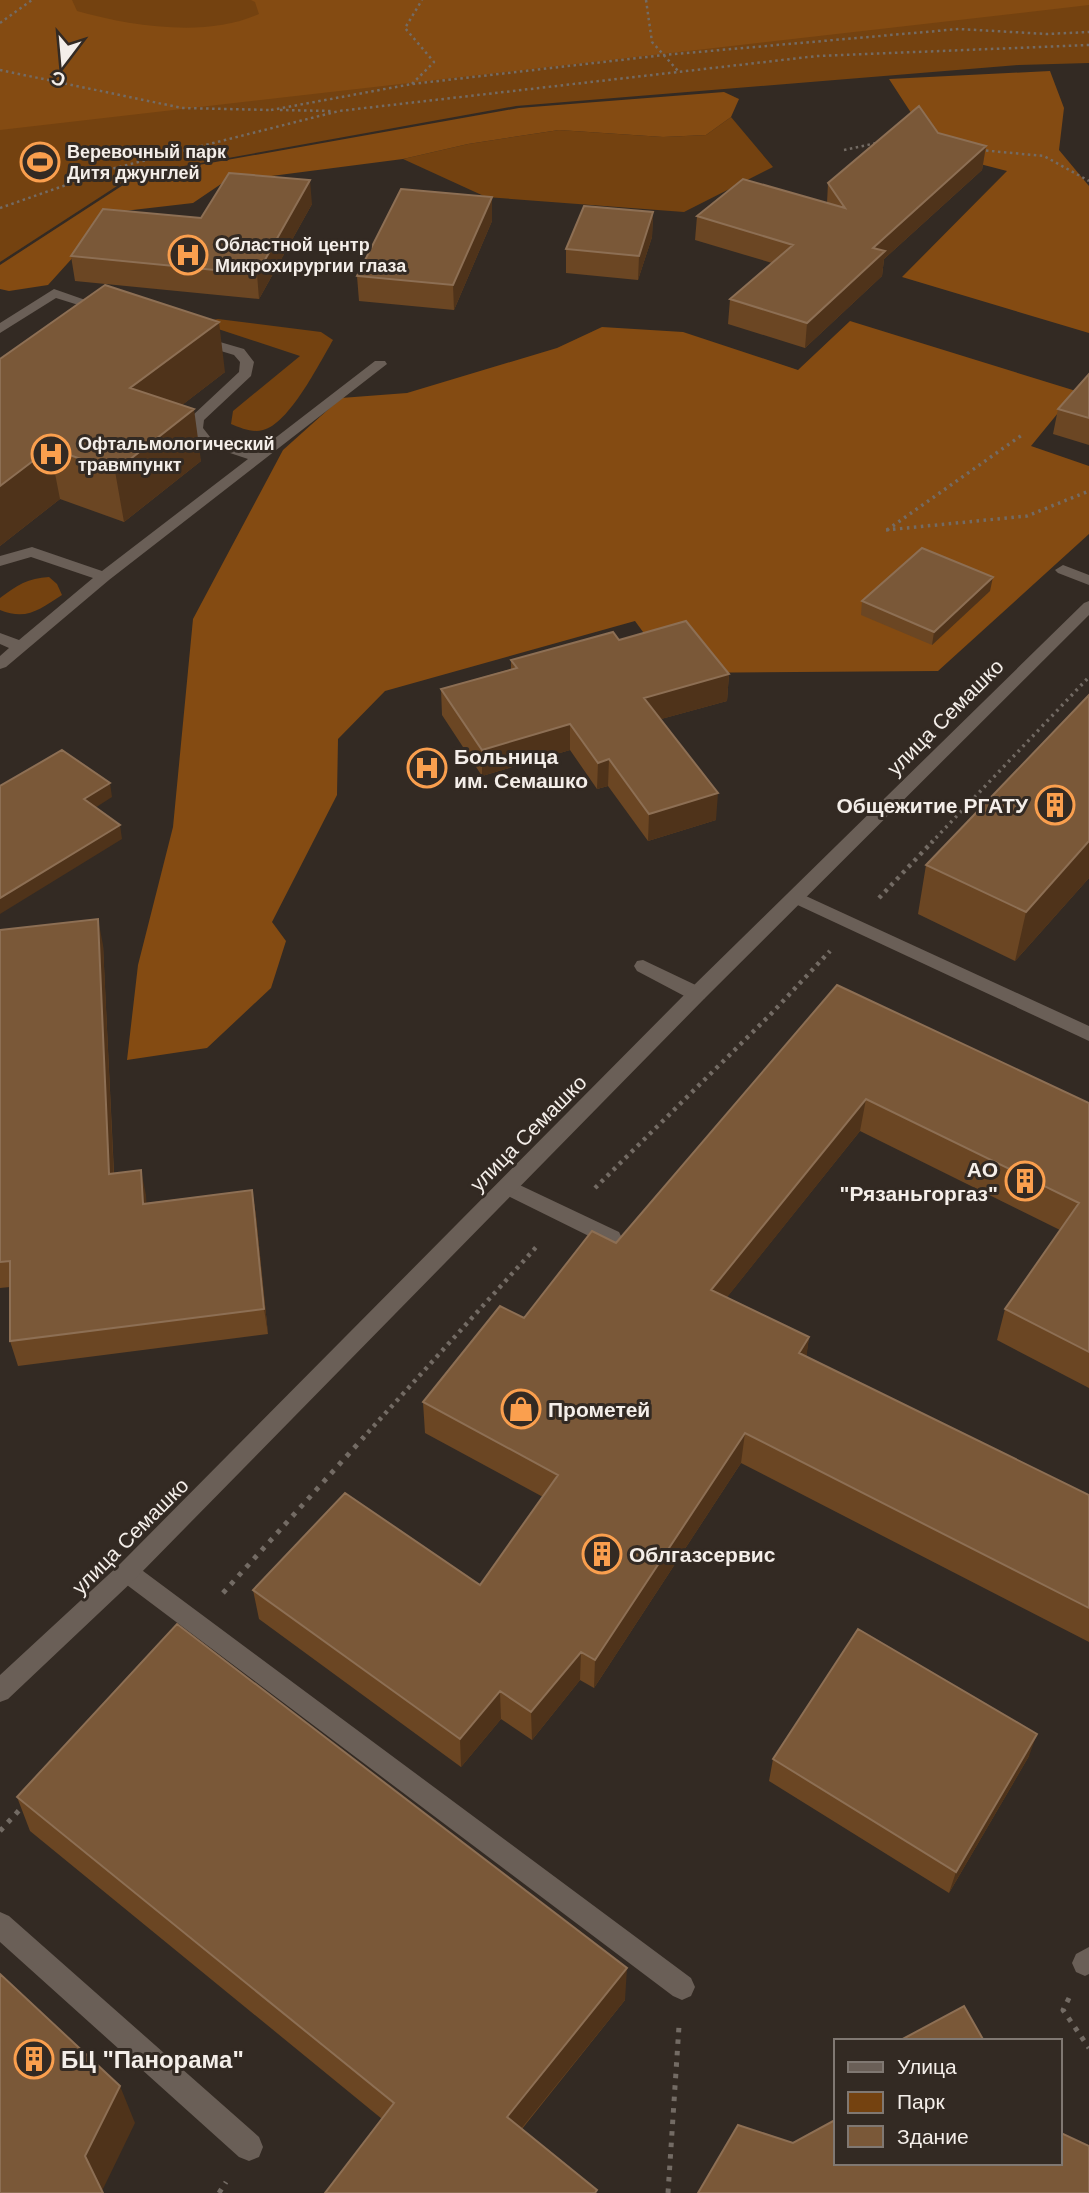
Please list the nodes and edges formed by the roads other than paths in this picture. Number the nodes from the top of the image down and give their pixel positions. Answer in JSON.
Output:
{"nodes":[{"id":1,"x":120,"y":314,"type":"edge"},
{"id":2,"x":0,"y":329,"type":"edge"},
{"id":3,"x":186,"y":335,"type":"edge"},
{"id":4,"x":380,"y":364,"type":"dead end"},
{"id":5,"x":258,"y":457,"type":"junction"},
{"id":6,"x":0,"y":561,"type":"edge"},
{"id":7,"x":1063,"y":570,"type":"dead end"},
{"id":8,"x":104,"y":577,"type":"junction"},
{"id":9,"x":1089,"y":580,"type":"edge"},
{"id":10,"x":1089,"y":606,"type":"edge"},
{"id":11,"x":0,"y":638,"type":"edge"},
{"id":12,"x":20,"y":647,"type":"junction"},
{"id":13,"x":0,"y":664,"type":"edge"},
{"id":14,"x":795,"y":897,"type":"junction"},
{"id":15,"x":643,"y":965,"type":"dead end"},
{"id":16,"x":697,"y":994,"type":"junction"},
{"id":17,"x":1089,"y":1034,"type":"edge"},
{"id":18,"x":507,"y":1187,"type":"junction"},
{"id":19,"x":612,"y":1238,"type":"edge"},
{"id":20,"x":127,"y":1572,"type":"junction"},
{"id":21,"x":0,"y":1691,"type":"edge"},
{"id":22,"x":0,"y":1925,"type":"edge"},
{"id":23,"x":682,"y":1987,"type":"road end"},
{"id":24,"x":249,"y":2147,"type":"dead end"}],
"edges":[{"from":1,"to":2,"type":"street"},
{"from":3,"to":5,"type":"street"},
{"from":4,"to":5,"type":"street"},
{"from":5,"to":8,"type":"street"},
{"from":6,"to":8,"type":"street"},
{"from":7,"to":9,"type":"street"},
{"from":8,"to":12,"type":"street"},
{"from":10,"to":14,"type":"street","name":"улица Семашко"},
{"from":11,"to":12,"type":"street"},
{"from":12,"to":13,"type":"street"},
{"from":14,"to":16,"type":"street","name":"улица Семашко"},
{"from":14,"to":17,"type":"street"},
{"from":15,"to":16,"type":"street"},
{"from":16,"to":18,"type":"street","name":"улица Семашко"},
{"from":18,"to":19,"type":"street"},
{"from":18,"to":20,"type":"street","name":"улица Семашко"},
{"from":20,"to":21,"type":"street","name":"улица Семашко"},
{"from":20,"to":23,"type":"street"},
{"from":22,"to":24,"type":"street"}]}
